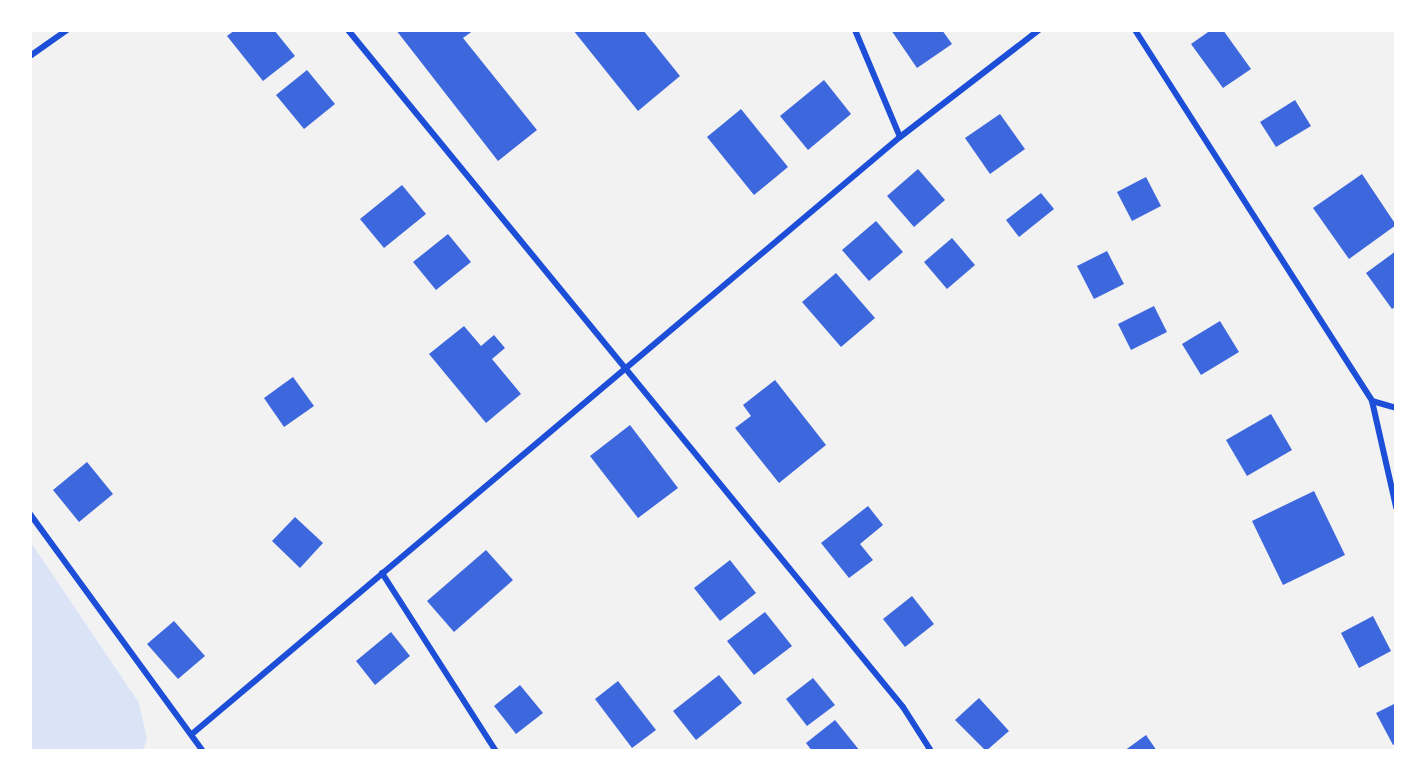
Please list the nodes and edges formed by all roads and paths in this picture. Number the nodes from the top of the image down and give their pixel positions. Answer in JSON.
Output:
{"nodes":[{"id":1,"x":68,"y":30,"type":"edge"},
{"id":2,"x":348,"y":30,"type":"edge"},
{"id":3,"x":855,"y":30,"type":"edge"},
{"id":4,"x":1039,"y":30,"type":"edge"},
{"id":5,"x":1135,"y":30,"type":"edge"},
{"id":6,"x":30,"y":56,"type":"edge"},
{"id":7,"x":900,"y":137,"type":"junction"},
{"id":8,"x":626,"y":366,"type":"junction"},
{"id":9,"x":1372,"y":401,"type":"junction"},
{"id":10,"x":1396,"y":408,"type":"edge"},
{"id":11,"x":1396,"y":507,"type":"edge"},
{"id":12,"x":30,"y":513,"type":"edge"},
{"id":13,"x":382,"y":573,"type":"junction"},
{"id":14,"x":192,"y":734,"type":"junction"},
{"id":15,"x":203,"y":751,"type":"edge"},
{"id":16,"x":496,"y":751,"type":"edge"},
{"id":17,"x":931,"y":751,"type":"edge"}],
"edges":[{"from":1,"to":6,"type":"street"},
{"from":2,"to":8,"type":"street"},
{"from":3,"to":7,"type":"street"},
{"from":4,"to":7,"type":"street"},
{"from":5,"to":9,"type":"street"},
{"from":7,"to":8,"type":"street"},
{"from":8,"to":13,"type":"street"},
{"from":8,"to":17,"type":"street"},
{"from":9,"to":10,"type":"street"},
{"from":9,"to":11,"type":"street"},
{"from":12,"to":14,"type":"street"},
{"from":13,"to":14,"type":"street"},
{"from":13,"to":16,"type":"street"},
{"from":14,"to":15,"type":"street"}]}
